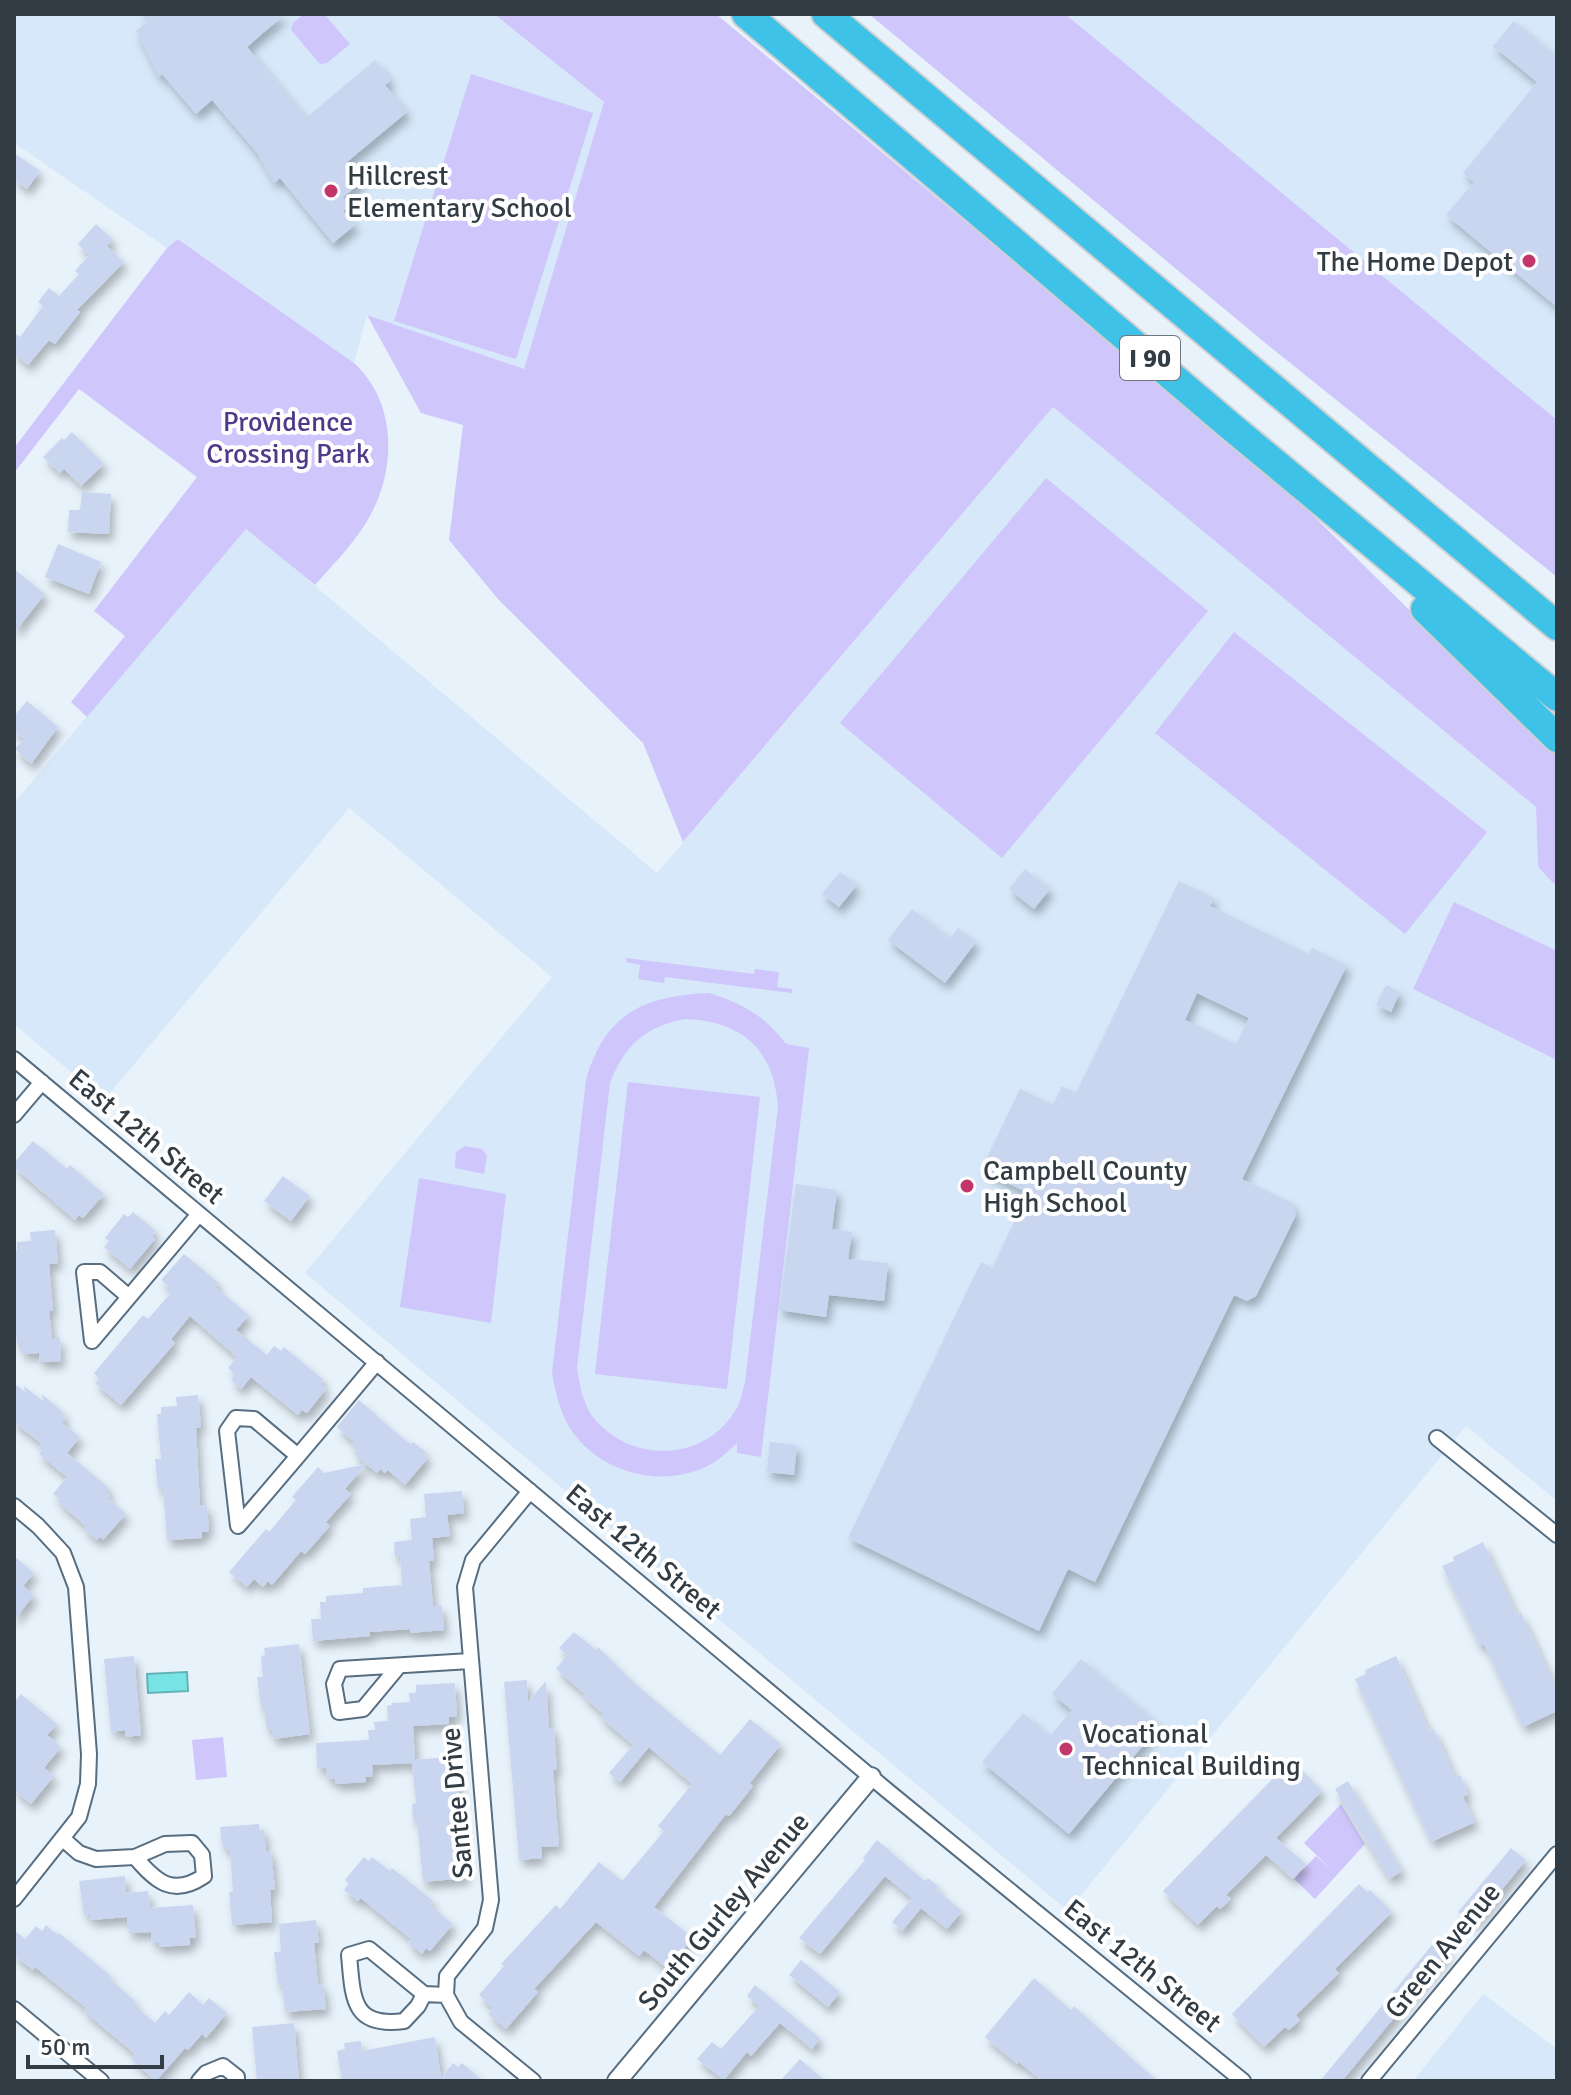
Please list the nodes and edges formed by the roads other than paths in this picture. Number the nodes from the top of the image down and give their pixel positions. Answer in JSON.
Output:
{"nodes":[{"id":1,"x":746,"y":14,"type":"edge"},
{"id":2,"x":826,"y":14,"type":"edge"},
{"id":3,"x":1145,"y":283,"type":"junction"},
{"id":4,"x":1229,"y":425,"type":"junction"},
{"id":5,"x":1557,"y":602,"type":"edge"},
{"id":6,"x":1557,"y":626,"type":"edge"},
{"id":7,"x":1557,"y":697,"type":"edge"},
{"id":8,"x":1557,"y":738,"type":"edge"},
{"id":9,"x":14,"y":1059,"type":"edge"},
{"id":10,"x":42,"y":1082,"type":"junction"},
{"id":11,"x":14,"y":1115,"type":"edge"},
{"id":12,"x":199,"y":1214,"type":"junction"},
{"id":13,"x":129,"y":1297,"type":"junction"},
{"id":14,"x":377,"y":1362,"type":"junction"},
{"id":15,"x":1437,"y":1438,"type":"dead end"},
{"id":16,"x":298,"y":1456,"type":"junction"},
{"id":17,"x":530,"y":1491,"type":"junction"},
{"id":18,"x":14,"y":1506,"type":"edge"},
{"id":19,"x":1557,"y":1535,"type":"edge"},
{"id":20,"x":470,"y":1661,"type":"junction"},
{"id":21,"x":398,"y":1667,"type":"junction"},
{"id":22,"x":871,"y":1777,"type":"junction"},
{"id":23,"x":63,"y":1839,"type":"junction"},
{"id":24,"x":1557,"y":1854,"type":"edge"},
{"id":25,"x":135,"y":1857,"type":"junction"},
{"id":26,"x":14,"y":1899,"type":"edge"},
{"id":27,"x":424,"y":1994,"type":"junction"},
{"id":28,"x":446,"y":1995,"type":"junction"},
{"id":29,"x":14,"y":2009,"type":"edge"},
{"id":30,"x":101,"y":2081,"type":"edge"},
{"id":31,"x":199,"y":2081,"type":"edge"},
{"id":32,"x":237,"y":2081,"type":"edge"},
{"id":33,"x":533,"y":2081,"type":"edge"},
{"id":34,"x":617,"y":2081,"type":"edge"},
{"id":35,"x":1243,"y":2081,"type":"edge"},
{"id":36,"x":1369,"y":2081,"type":"edge"}],
"edges":[{"from":1,"to":4,"type":"highway","number":"I 90"},
{"from":2,"to":3,"type":"highway","number":"I 90"},
{"from":3,"to":5,"type":"highway","number":"I 90"},
{"from":3,"to":6,"type":"highway","number":"I 90"},
{"from":4,"to":7,"type":"highway","number":"I 90"},
{"from":4,"to":8,"type":"highway","number":"I 90"},
{"from":9,"to":10,"type":"street","name":"East 12th Street"},
{"from":10,"to":11,"type":"street"},
{"from":10,"to":12,"type":"street","name":"East 12th Street"},
{"from":12,"to":13,"type":"street"},
{"from":12,"to":14,"type":"street","name":"East 12th Street"},
{"from":13,"to":13,"type":"street"},
{"from":14,"to":16,"type":"street"},
{"from":14,"to":17,"type":"street","name":"East 12th Street"},
{"from":15,"to":19,"type":"street"},
{"from":16,"to":16,"type":"street"},
{"from":17,"to":20,"type":"street","name":"Santee Drive"},
{"from":17,"to":22,"type":"street","name":"East 12th Street"},
{"from":18,"to":23,"type":"street"},
{"from":20,"to":21,"type":"street"},
{"from":20,"to":28,"type":"street","name":"Santee Drive"},
{"from":21,"to":21,"type":"street"},
{"from":22,"to":34,"type":"street","name":"South Gurley Avenue"},
{"from":22,"to":35,"type":"street","name":"East 12th Street"},
{"from":23,"to":25,"type":"street"},
{"from":23,"to":26,"type":"street"},
{"from":24,"to":36,"type":"street","name":"Green Avenue"},
{"from":25,"to":25,"type":"street"},
{"from":27,"to":27,"type":"street"},
{"from":27,"to":28,"type":"street"},
{"from":28,"to":33,"type":"street"},
{"from":29,"to":30,"type":"street"},
{"from":31,"to":32,"type":"street"}]}
